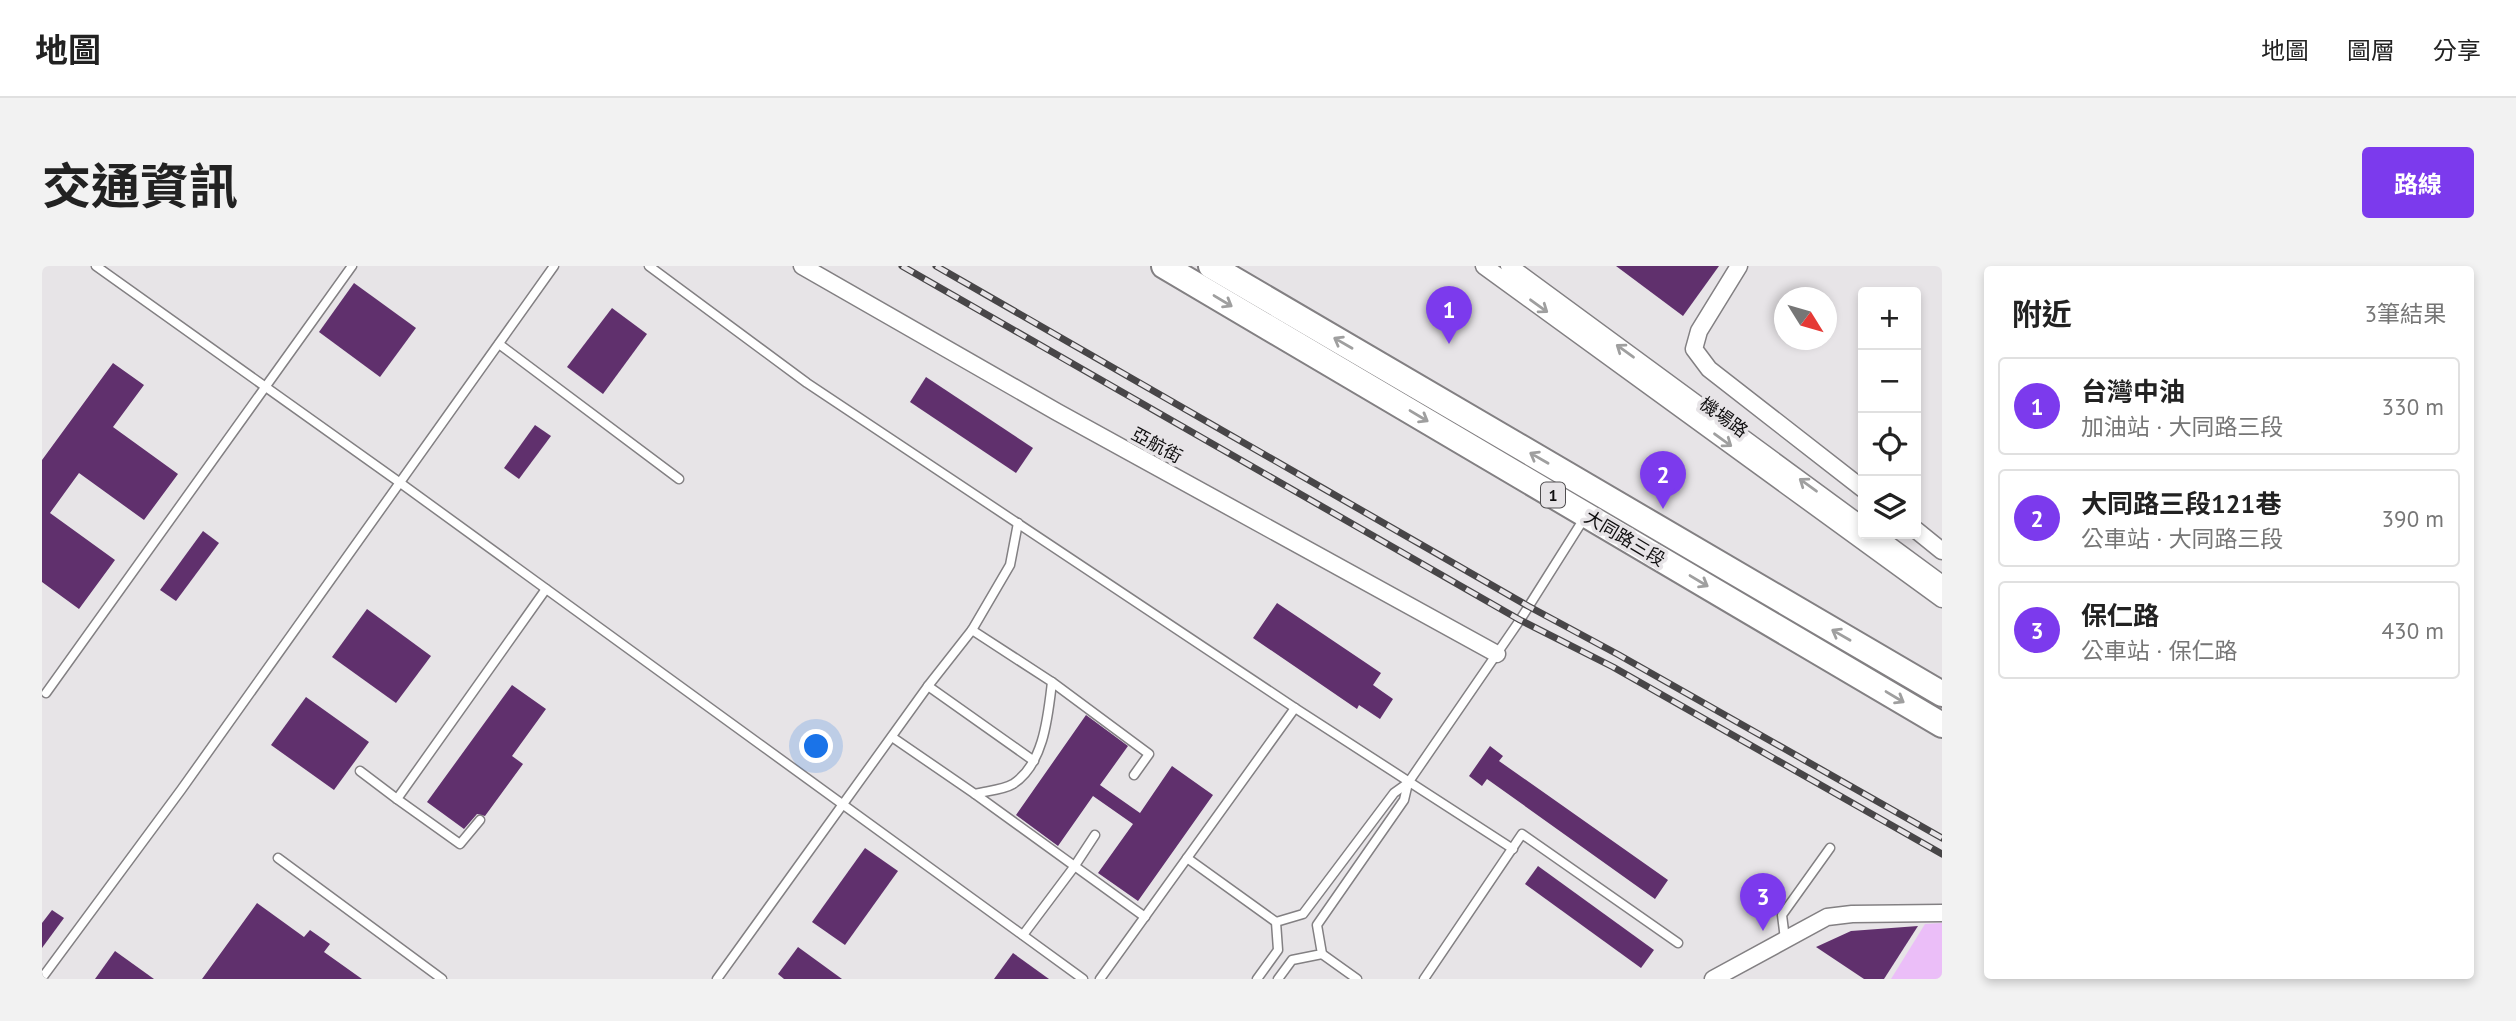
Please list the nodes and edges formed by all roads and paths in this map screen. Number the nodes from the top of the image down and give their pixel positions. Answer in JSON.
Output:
{"nodes":[{"id":1,"x":96,"y":266,"type":"edge"},
{"id":2,"x":352,"y":266,"type":"edge"},
{"id":3,"x":554,"y":266,"type":"edge"},
{"id":4,"x":649,"y":266,"type":"edge"},
{"id":5,"x":802,"y":266,"type":"edge"},
{"id":6,"x":1164,"y":266,"type":"edge"},
{"id":7,"x":1211,"y":266,"type":"edge"},
{"id":8,"x":1483,"y":266,"type":"edge"},
{"id":9,"x":1509,"y":266,"type":"edge"},
{"id":10,"x":1739,"y":266,"type":"edge"},
{"id":11,"x":499,"y":344,"type":"junction"},
{"id":12,"x":266,"y":387,"type":"junction"},
{"id":13,"x":679,"y":479,"type":"dead end"},
{"id":14,"x":398,"y":482,"type":"junction"},
{"id":15,"x":1858,"y":485,"type":"edge"},
{"id":16,"x":1599,"y":493,"type":"junction"},
{"id":17,"x":1586,"y":514,"type":"junction"},
{"id":18,"x":1858,"y":522,"type":"edge"},
{"id":19,"x":1018,"y":523,"type":"junction"},
{"id":20,"x":1921,"y":534,"type":"edge"},
{"id":21,"x":1881,"y":539,"type":"edge"},
{"id":22,"x":1942,"y":551,"type":"edge"},
{"id":23,"x":1942,"y":583,"type":"edge"},
{"id":24,"x":545,"y":589,"type":"junction"},
{"id":25,"x":1942,"y":599,"type":"edge"},
{"id":26,"x":972,"y":630,"type":"junction"},
{"id":27,"x":1497,"y":654,"type":"junction"},
{"id":28,"x":1052,"y":682,"type":"junction"},
{"id":29,"x":928,"y":686,"type":"junction"},
{"id":30,"x":46,"y":693,"type":"dead end"},
{"id":31,"x":1942,"y":694,"type":"edge"},
{"id":32,"x":1295,"y":708,"type":"junction"},
{"id":33,"x":1942,"y":724,"type":"edge"},
{"id":34,"x":892,"y":737,"type":"junction"},
{"id":35,"x":1034,"y":761,"type":"junction"},
{"id":36,"x":360,"y":771,"type":"dead end"},
{"id":37,"x":1134,"y":775,"type":"dead end"},
{"id":38,"x":1408,"y":783,"type":"junction"},
{"id":39,"x":975,"y":794,"type":"junction"},
{"id":40,"x":397,"y":799,"type":"junction"},
{"id":41,"x":844,"y":806,"type":"junction"},
{"id":42,"x":480,"y":820,"type":"dead end"},
{"id":43,"x":1095,"y":835,"type":"dead end"},
{"id":44,"x":1830,"y":848,"type":"dead end"},
{"id":45,"x":1513,"y":849,"type":"junction"},
{"id":46,"x":278,"y":858,"type":"dead end"},
{"id":47,"x":1187,"y":859,"type":"junction"},
{"id":48,"x":1074,"y":867,"type":"junction"},
{"id":49,"x":1942,"y":913,"type":"edge"},
{"id":50,"x":1303,"y":914,"type":"junction"},
{"id":51,"x":1145,"y":916,"type":"junction"},
{"id":52,"x":1276,"y":922,"type":"junction"},
{"id":53,"x":1317,"y":925,"type":"junction"},
{"id":54,"x":1023,"y":935,"type":"junction"},
{"id":55,"x":1785,"y":939,"type":"junction"},
{"id":56,"x":1678,"y":943,"type":"dead end"},
{"id":57,"x":1278,"y":950,"type":"junction"},
{"id":58,"x":1322,"y":954,"type":"junction"},
{"id":59,"x":1292,"y":960,"type":"junction"},
{"id":60,"x":42,"y":978,"type":"edge"},
{"id":61,"x":442,"y":979,"type":"edge"},
{"id":62,"x":718,"y":979,"type":"edge"},
{"id":63,"x":1083,"y":979,"type":"edge"},
{"id":64,"x":1100,"y":979,"type":"edge"},
{"id":65,"x":1256,"y":979,"type":"edge"},
{"id":66,"x":1278,"y":979,"type":"edge"},
{"id":67,"x":1357,"y":979,"type":"edge"},
{"id":68,"x":1424,"y":979,"type":"edge"},
{"id":69,"x":1713,"y":979,"type":"edge"}],
"edges":[{"from":1,"to":12,"type":"lane"},
{"from":2,"to":12,"type":"lane"},
{"from":3,"to":11,"type":"lane"},
{"from":4,"to":19,"type":"lane"},
{"from":5,"to":27,"type":"street","name":"亞航街"},
{"from":6,"to":17,"type":"main road","name":"大同路三段","number":"1","one_way":true},
{"from":16,"to":7,"type":"main road","name":"大同路三段","number":"1","one_way":true},
{"from":8,"to":25,"type":"street","name":"機場路","one_way":true},
{"from":18,"to":9,"type":"street","name":"機場路","one_way":true},
{"from":10,"to":15,"type":"street"},
{"from":11,"to":13,"type":"lane"},
{"from":11,"to":14,"type":"lane"},
{"from":12,"to":14,"type":"lane"},
{"from":12,"to":30,"type":"lane"},
{"from":14,"to":24,"type":"lane"},
{"from":14,"to":60,"type":"lane"},
{"from":16,"to":17,"type":"lane"},
{"from":31,"to":16,"type":"main road","name":"大同路三段","number":"1","one_way":true},
{"from":17,"to":27,"type":"lane"},
{"from":17,"to":33,"type":"main road","name":"大同路三段","number":"1","one_way":true},
{"from":19,"to":26,"type":"lane"},
{"from":19,"to":32,"type":"lane"},
{"from":20,"to":22,"type":"street"},
{"from":21,"to":23,"type":"street"},
{"from":24,"to":40,"type":"lane"},
{"from":24,"to":41,"type":"lane"},
{"from":26,"to":28,"type":"lane"},
{"from":26,"to":29,"type":"lane"},
{"from":27,"to":38,"type":"lane"},
{"from":28,"to":35,"type":"lane"},
{"from":28,"to":37,"type":"lane"},
{"from":29,"to":34,"type":"lane"},
{"from":29,"to":35,"type":"lane"},
{"from":32,"to":38,"type":"lane"},
{"from":32,"to":47,"type":"lane"},
{"from":34,"to":39,"type":"lane"},
{"from":34,"to":41,"type":"lane"},
{"from":35,"to":39,"type":"lane"},
{"from":36,"to":40,"type":"lane"},
{"from":38,"to":45,"type":"lane"},
{"from":38,"to":50,"type":"lane"},
{"from":38,"to":53,"type":"lane"},
{"from":39,"to":48,"type":"lane"},
{"from":40,"to":42,"type":"lane"},
{"from":41,"to":54,"type":"lane"},
{"from":41,"to":62,"type":"lane"},
{"from":43,"to":48,"type":"lane"},
{"from":44,"to":55,"type":"lane"},
{"from":45,"to":56,"type":"lane"},
{"from":45,"to":68,"type":"lane"},
{"from":46,"to":61,"type":"lane"},
{"from":47,"to":51,"type":"lane"},
{"from":47,"to":52,"type":"lane"},
{"from":48,"to":51,"type":"lane"},
{"from":48,"to":54,"type":"lane"},
{"from":49,"to":55,"type":"street"},
{"from":50,"to":52,"type":"lane"},
{"from":50,"to":53,"type":"lane"},
{"from":51,"to":64,"type":"lane"},
{"from":52,"to":57,"type":"lane"},
{"from":53,"to":58,"type":"lane"},
{"from":54,"to":63,"type":"lane"},
{"from":55,"to":69,"type":"street"},
{"from":57,"to":59,"type":"lane"},
{"from":57,"to":65,"type":"lane"},
{"from":58,"to":59,"type":"lane"},
{"from":58,"to":67,"type":"lane"},
{"from":59,"to":66,"type":"lane"}]}
